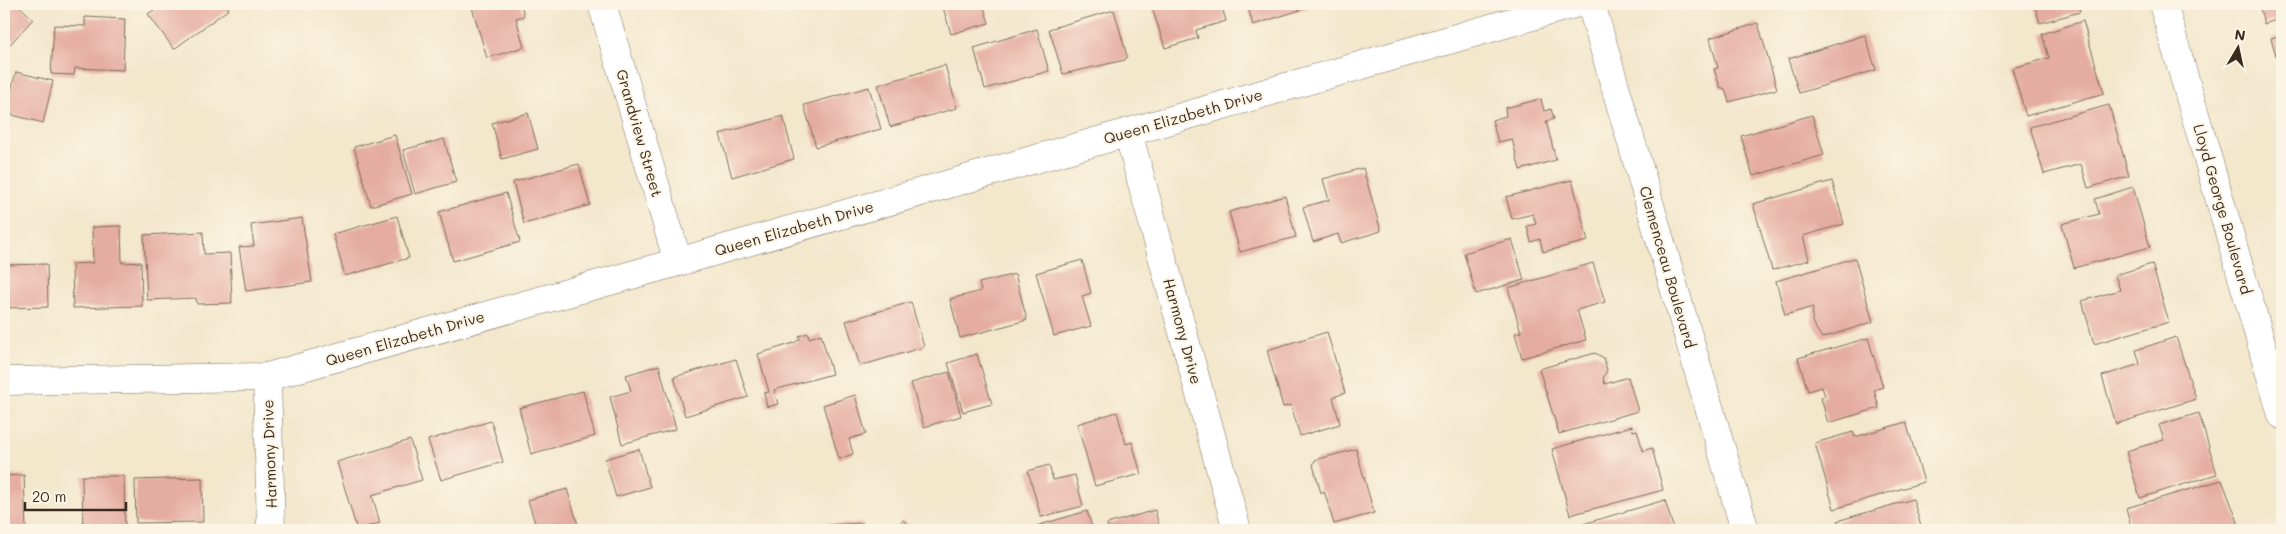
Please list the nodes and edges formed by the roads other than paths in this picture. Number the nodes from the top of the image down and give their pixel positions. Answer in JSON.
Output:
{"nodes":[{"id":1,"x":602,"y":4,"type":"edge"},
{"id":2,"x":1574,"y":4,"type":"edge"},
{"id":3,"x":1591,"y":4,"type":"edge"},
{"id":4,"x":2163,"y":4,"type":"edge"},
{"id":5,"x":1128,"y":132,"type":"junction"},
{"id":6,"x":678,"y":262,"type":"junction"},
{"id":7,"x":266,"y":377,"type":"junction"},
{"id":8,"x":4,"y":381,"type":"edge"},
{"id":9,"x":2282,"y":415,"type":"edge"},
{"id":10,"x":271,"y":530,"type":"edge"},
{"id":11,"x":1237,"y":530,"type":"edge"},
{"id":12,"x":1745,"y":530,"type":"edge"}],
"edges":[{"from":1,"to":6,"type":"street","name":"Grandview Street"},
{"from":2,"to":5,"type":"street","name":"Queen Elizabeth Drive"},
{"from":3,"to":12,"type":"street","name":"Clemenceau Boulevard"},
{"from":4,"to":9,"type":"street","name":"Lloyd George Boulevard"},
{"from":5,"to":6,"type":"street","name":"Queen Elizabeth Drive"},
{"from":5,"to":11,"type":"street","name":"Harmony Drive"},
{"from":6,"to":7,"type":"street","name":"Queen Elizabeth Drive"},
{"from":7,"to":8,"type":"street","name":"Queen Elizabeth Drive"},
{"from":7,"to":10,"type":"street","name":"Harmony Drive"}]}
